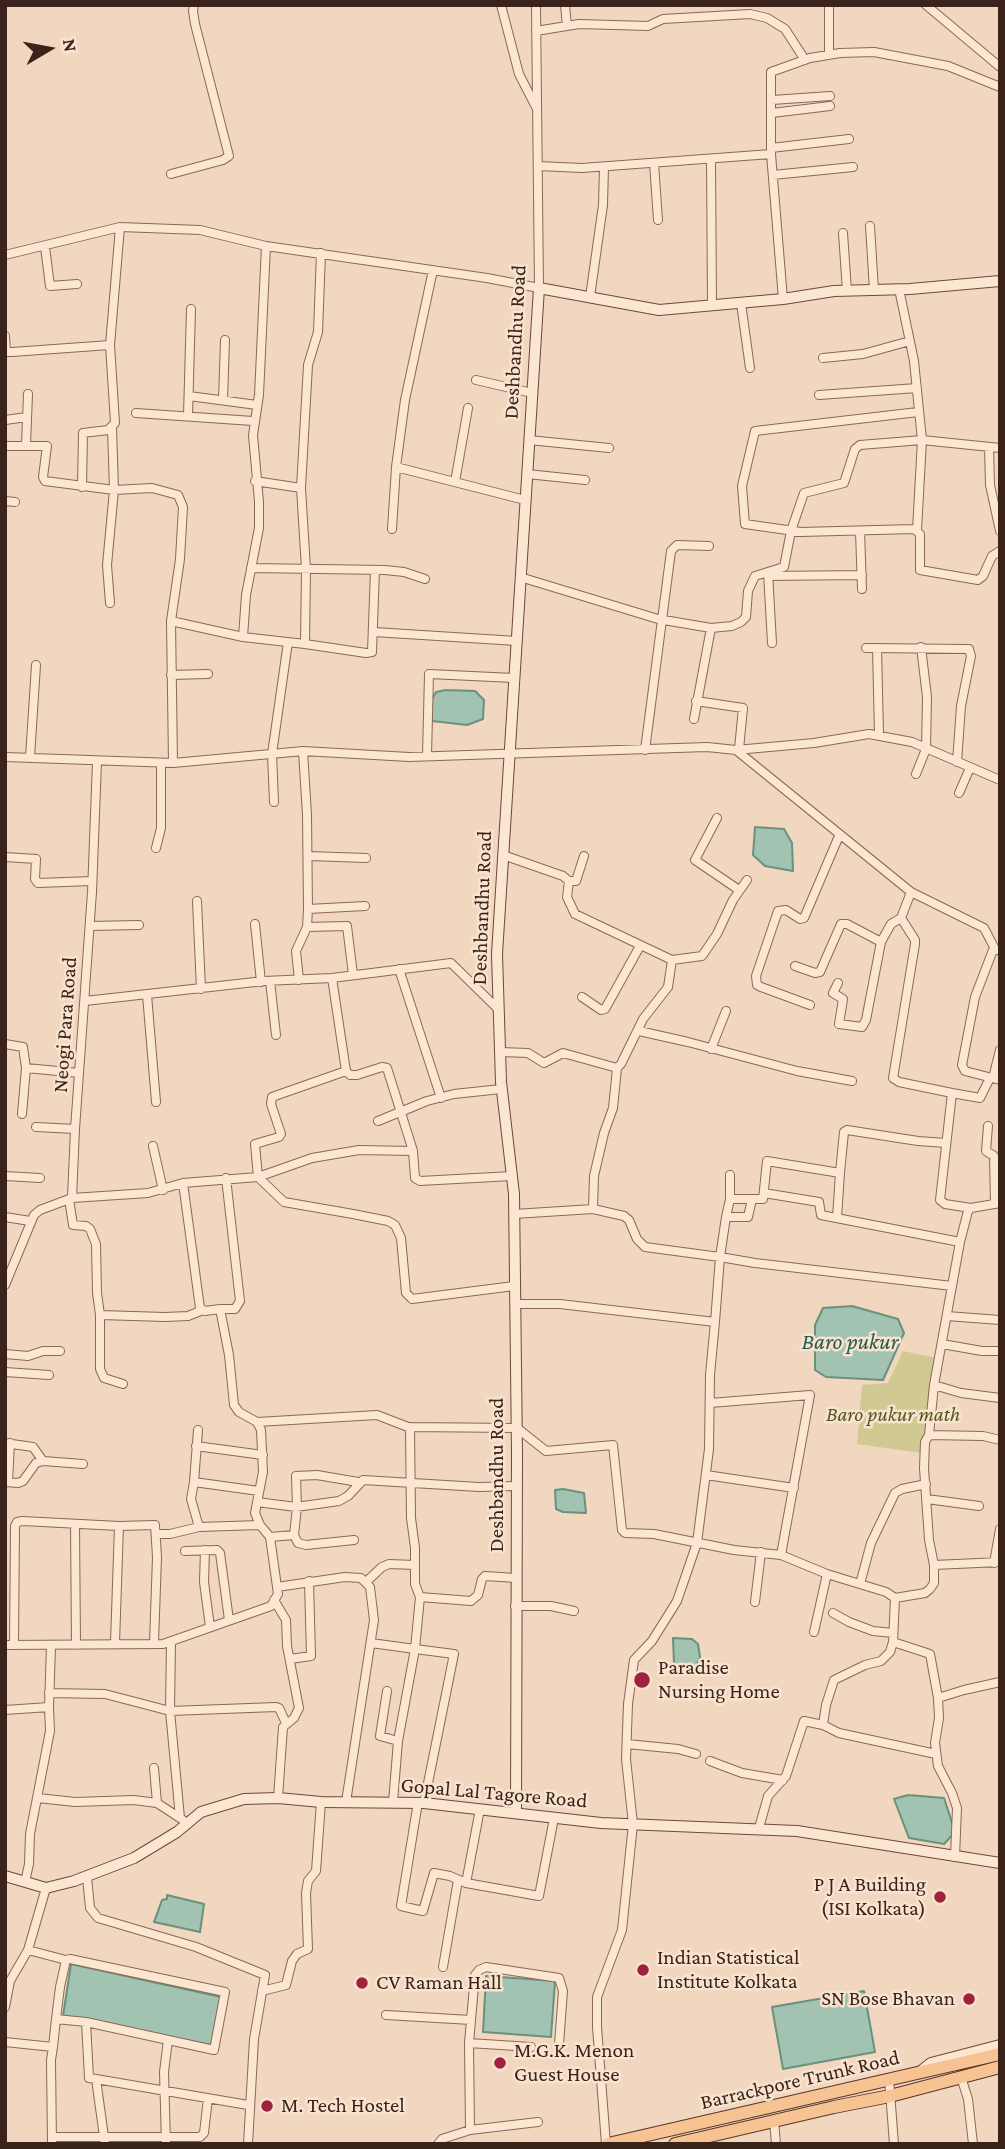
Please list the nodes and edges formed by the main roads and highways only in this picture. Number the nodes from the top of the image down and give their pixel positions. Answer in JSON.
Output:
{"nodes":[{"id":1,"x":1000,"y":2054,"type":"edge"},
{"id":2,"x":1000,"y":2067,"type":"edge"},
{"id":3,"x":607,"y":2144,"type":"edge"},
{"id":4,"x":675,"y":2144,"type":"edge"}],
"edges":[{"from":1,"to":3,"type":"main road","name":"Barrackpore Trunk Road"},
{"from":2,"to":4,"type":"main road","name":"Barrackpore Trunk Road"}]}
